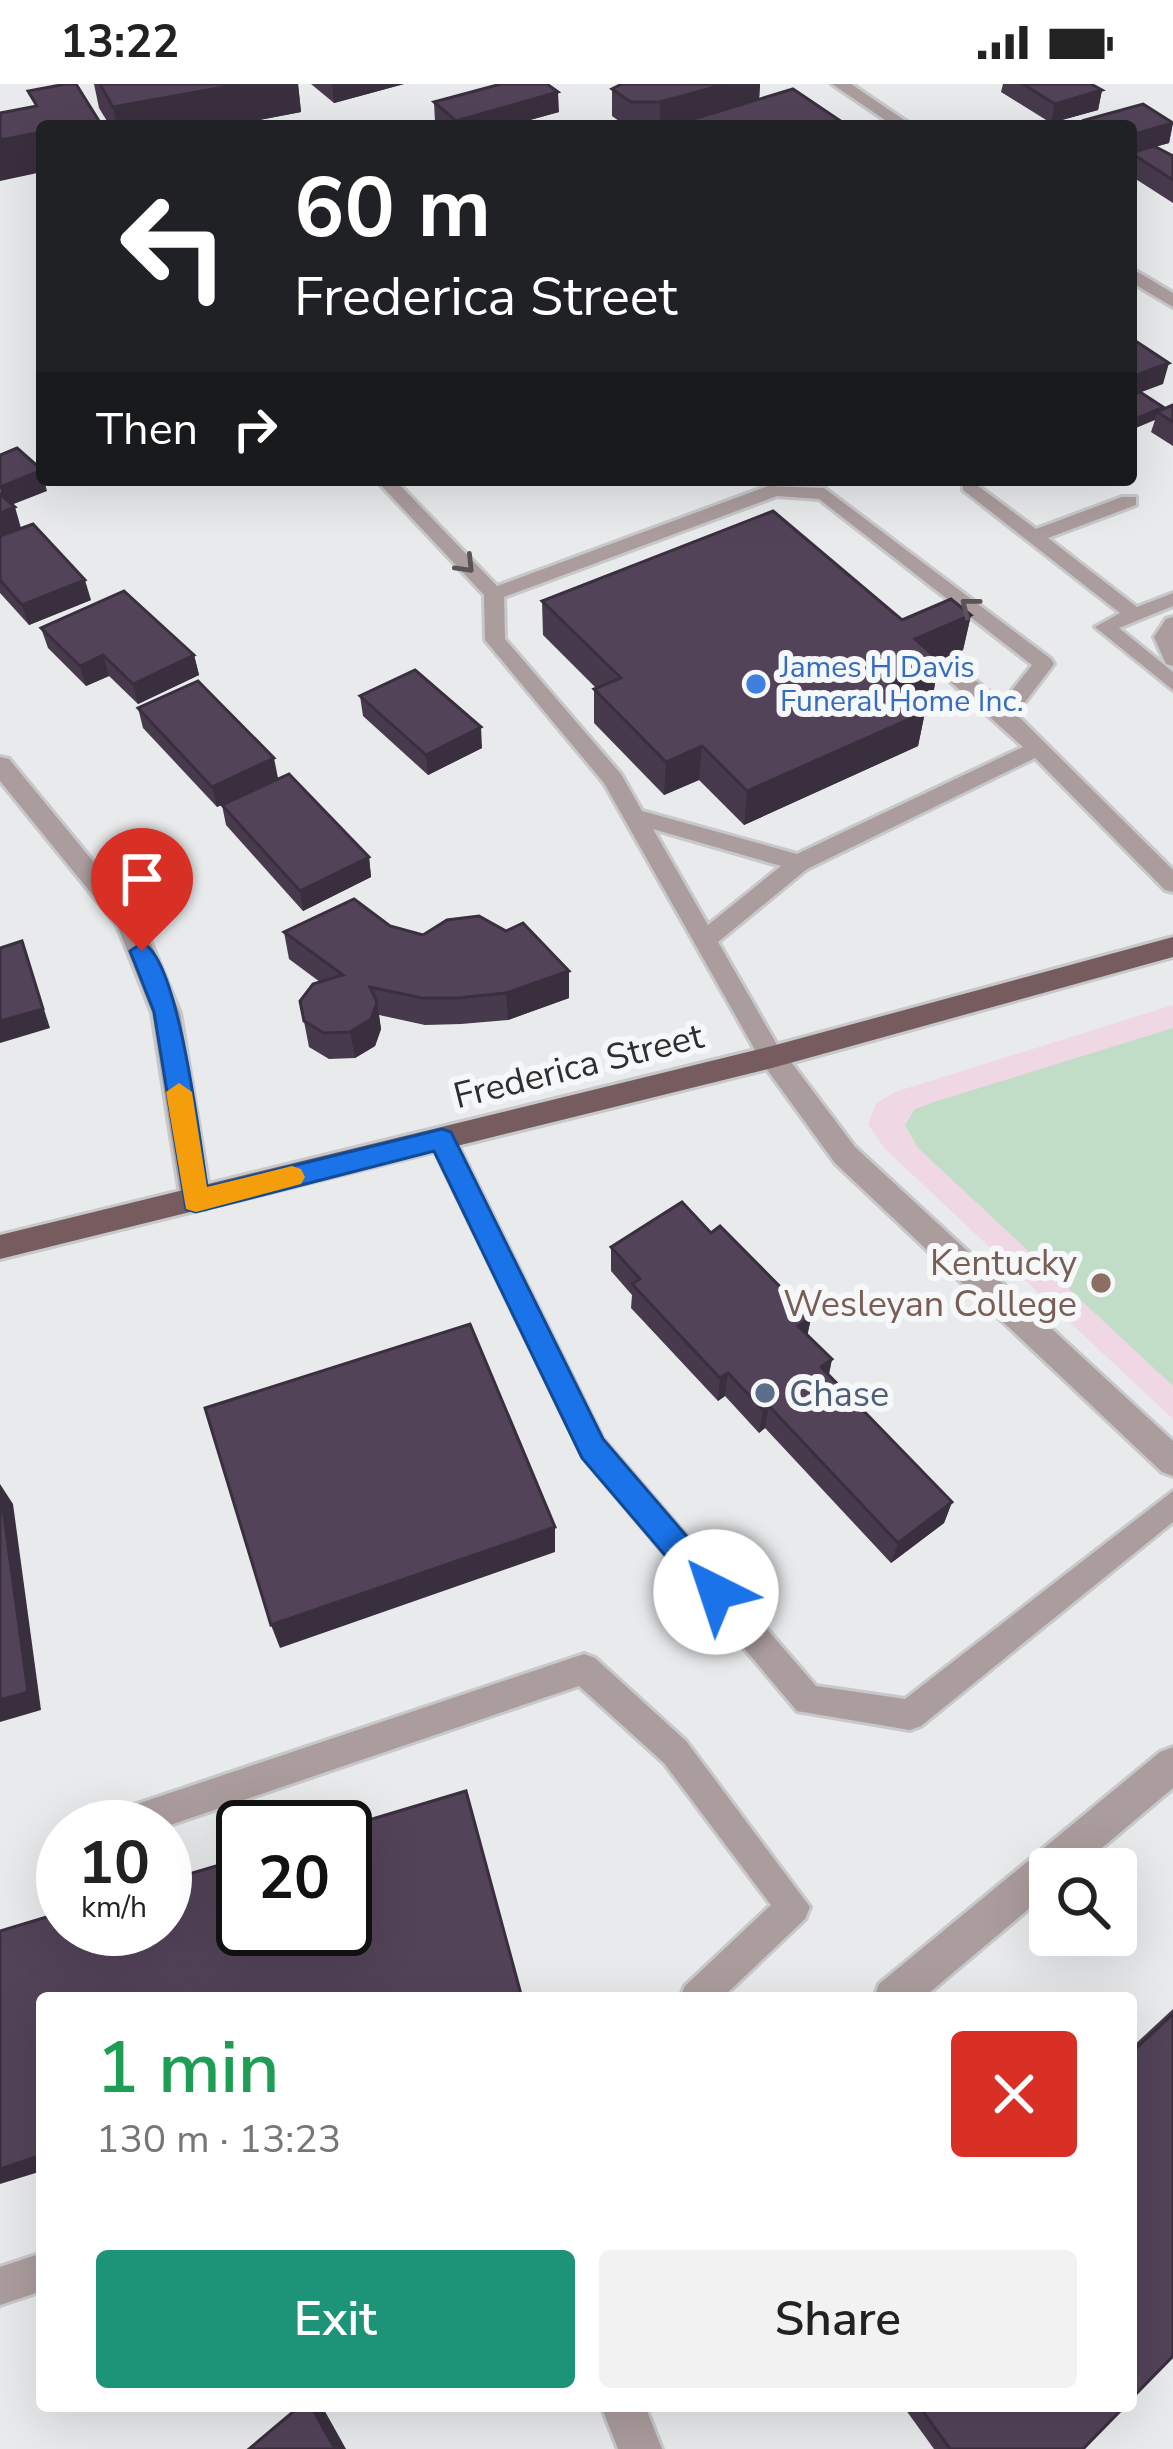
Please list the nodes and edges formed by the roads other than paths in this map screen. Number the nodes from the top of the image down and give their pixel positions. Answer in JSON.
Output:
{"nodes":[{"id":1,"x":841,"y":84,"type":"edge"},
{"id":2,"x":896,"y":120,"type":"edge"},
{"id":3,"x":1137,"y":278,"type":"edge"},
{"id":4,"x":1173,"y":301,"type":"edge"},
{"id":5,"x":391,"y":486,"type":"edge"},
{"id":6,"x":766,"y":486,"type":"edge"},
{"id":7,"x":769,"y":486,"type":"edge"},
{"id":8,"x":775,"y":486,"type":"edge"},
{"id":9,"x":970,"y":486,"type":"dead end"},
{"id":10,"x":1129,"y":501,"type":"dead end"},
{"id":11,"x":769,"y":512,"type":"edge"},
{"id":12,"x":1034,"y":536,"type":"junction"},
{"id":13,"x":494,"y":594,"type":"junction"},
{"id":14,"x":1173,"y":599,"type":"edge"},
{"id":15,"x":1132,"y":613,"type":"junction"},
{"id":16,"x":1173,"y":623,"type":"edge"},
{"id":17,"x":1173,"y":659,"type":"edge"},
{"id":18,"x":939,"y":660,"type":"edge"},
{"id":19,"x":1173,"y":683,"type":"edge"},
{"id":20,"x":1004,"y":715,"type":"junction"},
{"id":21,"x":1038,"y":748,"type":"junction"},
{"id":22,"x":0,"y":765,"type":"edge"},
{"id":23,"x":634,"y":816,"type":"junction"},
{"id":24,"x":799,"y":863,"type":"junction"},
{"id":25,"x":1173,"y":884,"type":"edge"},
{"id":26,"x":705,"y":940,"type":"junction"},
{"id":27,"x":1173,"y":947,"type":"edge"},
{"id":28,"x":772,"y":1057,"type":"junction"},
{"id":29,"x":442,"y":1139,"type":"junction"},
{"id":30,"x":196,"y":1201,"type":"junction"},
{"id":31,"x":0,"y":1247,"type":"edge"},
{"id":32,"x":1173,"y":1462,"type":"edge"},
{"id":33,"x":1173,"y":1504,"type":"edge"},
{"id":34,"x":1173,"y":1765,"type":"edge"},
{"id":35,"x":192,"y":1801,"type":"edge"},
{"id":36,"x":703,"y":1992,"type":"edge"},
{"id":37,"x":900,"y":1992,"type":"edge"},
{"id":38,"x":36,"y":2274,"type":"edge"},
{"id":39,"x":0,"y":2286,"type":"edge"},
{"id":40,"x":625,"y":2412,"type":"edge"},
{"id":41,"x":640,"y":2449,"type":"edge"}],
"edges":[{"from":1,"to":2,"type":"street"},
{"from":3,"to":4,"type":"street"},
{"from":5,"to":13,"type":"lane","one_way":true},
{"from":6,"to":13,"type":"lane"},
{"from":7,"to":11,"type":"lane"},
{"from":20,"to":8,"type":"lane","one_way":true},
{"from":9,"to":12,"type":"lane"},
{"from":10,"to":12,"type":"lane"},
{"from":12,"to":15,"type":"lane"},
{"from":13,"to":23,"type":"lane"},
{"from":14,"to":15,"type":"lane"},
{"from":15,"to":19,"type":"lane"},
{"from":16,"to":17,"type":"lane"},
{"from":18,"to":20,"type":"lane"},
{"from":20,"to":21,"type":"lane"},
{"from":21,"to":24,"type":"lane"},
{"from":21,"to":25,"type":"lane"},
{"from":22,"to":30,"type":"street"},
{"from":23,"to":24,"type":"lane"},
{"from":23,"to":26,"type":"lane"},
{"from":24,"to":26,"type":"lane"},
{"from":26,"to":28,"type":"lane"},
{"from":27,"to":28,"type":"main road","name":"Frederica Street"},
{"from":28,"to":29,"type":"main road","name":"Frederica Street"},
{"from":28,"to":32,"type":"street"},
{"from":29,"to":30,"type":"main road","name":"Frederica Street"},
{"from":29,"to":33,"type":"lane"},
{"from":30,"to":31,"type":"main road","name":"Frederica Street"},
{"from":34,"to":37,"type":"street"},
{"from":35,"to":36,"type":"lane"},
{"from":38,"to":39,"type":"lane"},
{"from":40,"to":41,"type":"street"}]}
